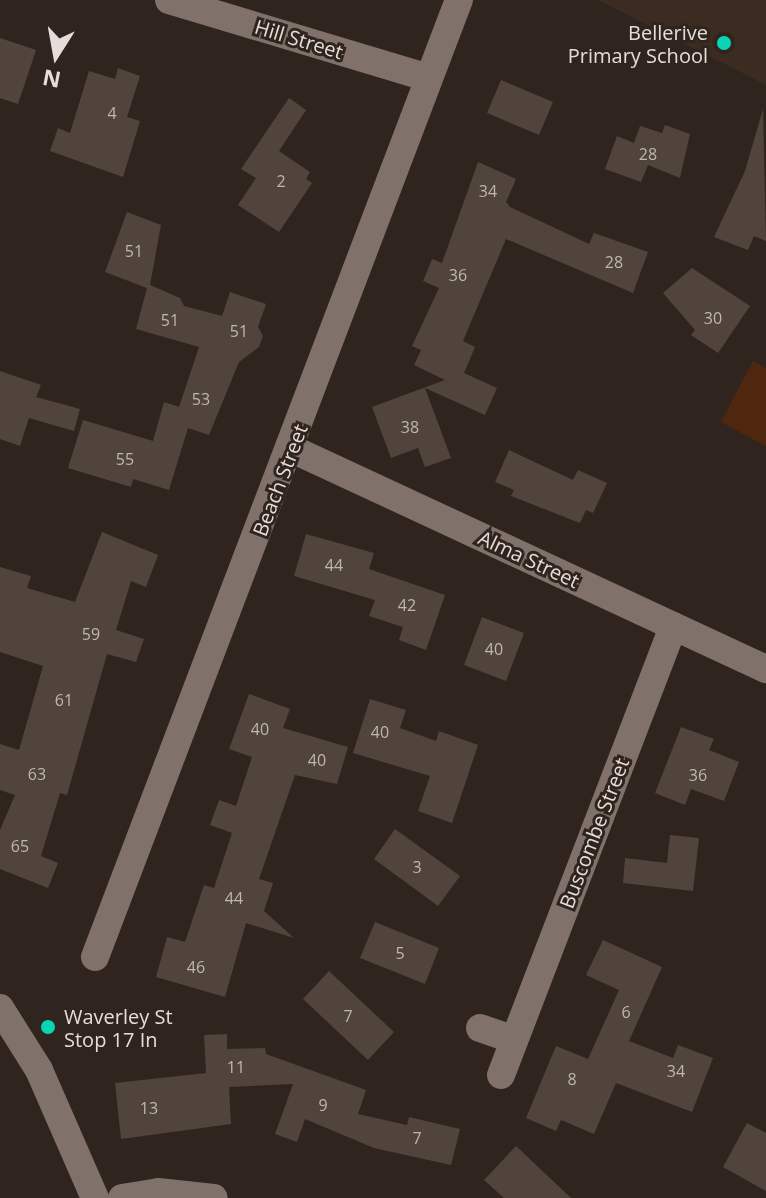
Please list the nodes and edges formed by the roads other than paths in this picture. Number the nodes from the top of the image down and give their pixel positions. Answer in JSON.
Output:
{"nodes":[{"id":1,"x":169,"y":0,"type":"edge"},
{"id":2,"x":459,"y":0,"type":"edge"},
{"id":3,"x":429,"y":78,"type":"junction"},
{"id":4,"x":292,"y":449,"type":"junction"},
{"id":5,"x":673,"y":626,"type":"junction"},
{"id":6,"x":766,"y":669,"type":"edge"},
{"id":7,"x":95,"y":957,"type":"dead end"},
{"id":8,"x":0,"y":1008,"type":"edge"},
{"id":9,"x":480,"y":1028,"type":"dead end"},
{"id":10,"x":514,"y":1040,"type":"junction"},
{"id":11,"x":501,"y":1075,"type":"dead end"},
{"id":12,"x":95,"y":1198,"type":"edge"},
{"id":13,"x":122,"y":1198,"type":"edge"},
{"id":14,"x":214,"y":1198,"type":"edge"}],
"edges":[{"from":1,"to":3,"type":"street","name":"Hill Street"},
{"from":2,"to":3,"type":"street","name":"Beach Street"},
{"from":3,"to":4,"type":"street","name":"Beach Street"},
{"from":4,"to":5,"type":"street","name":"Alma Street"},
{"from":4,"to":7,"type":"street","name":"Beach Street"},
{"from":5,"to":6,"type":"street","name":"Alma Street"},
{"from":5,"to":10,"type":"street","name":"Buscombe Street"},
{"from":8,"to":12,"type":"street"},
{"from":9,"to":10,"type":"street"},
{"from":10,"to":11,"type":"street","name":"Buscombe Street"},
{"from":13,"to":14,"type":"street"}]}
